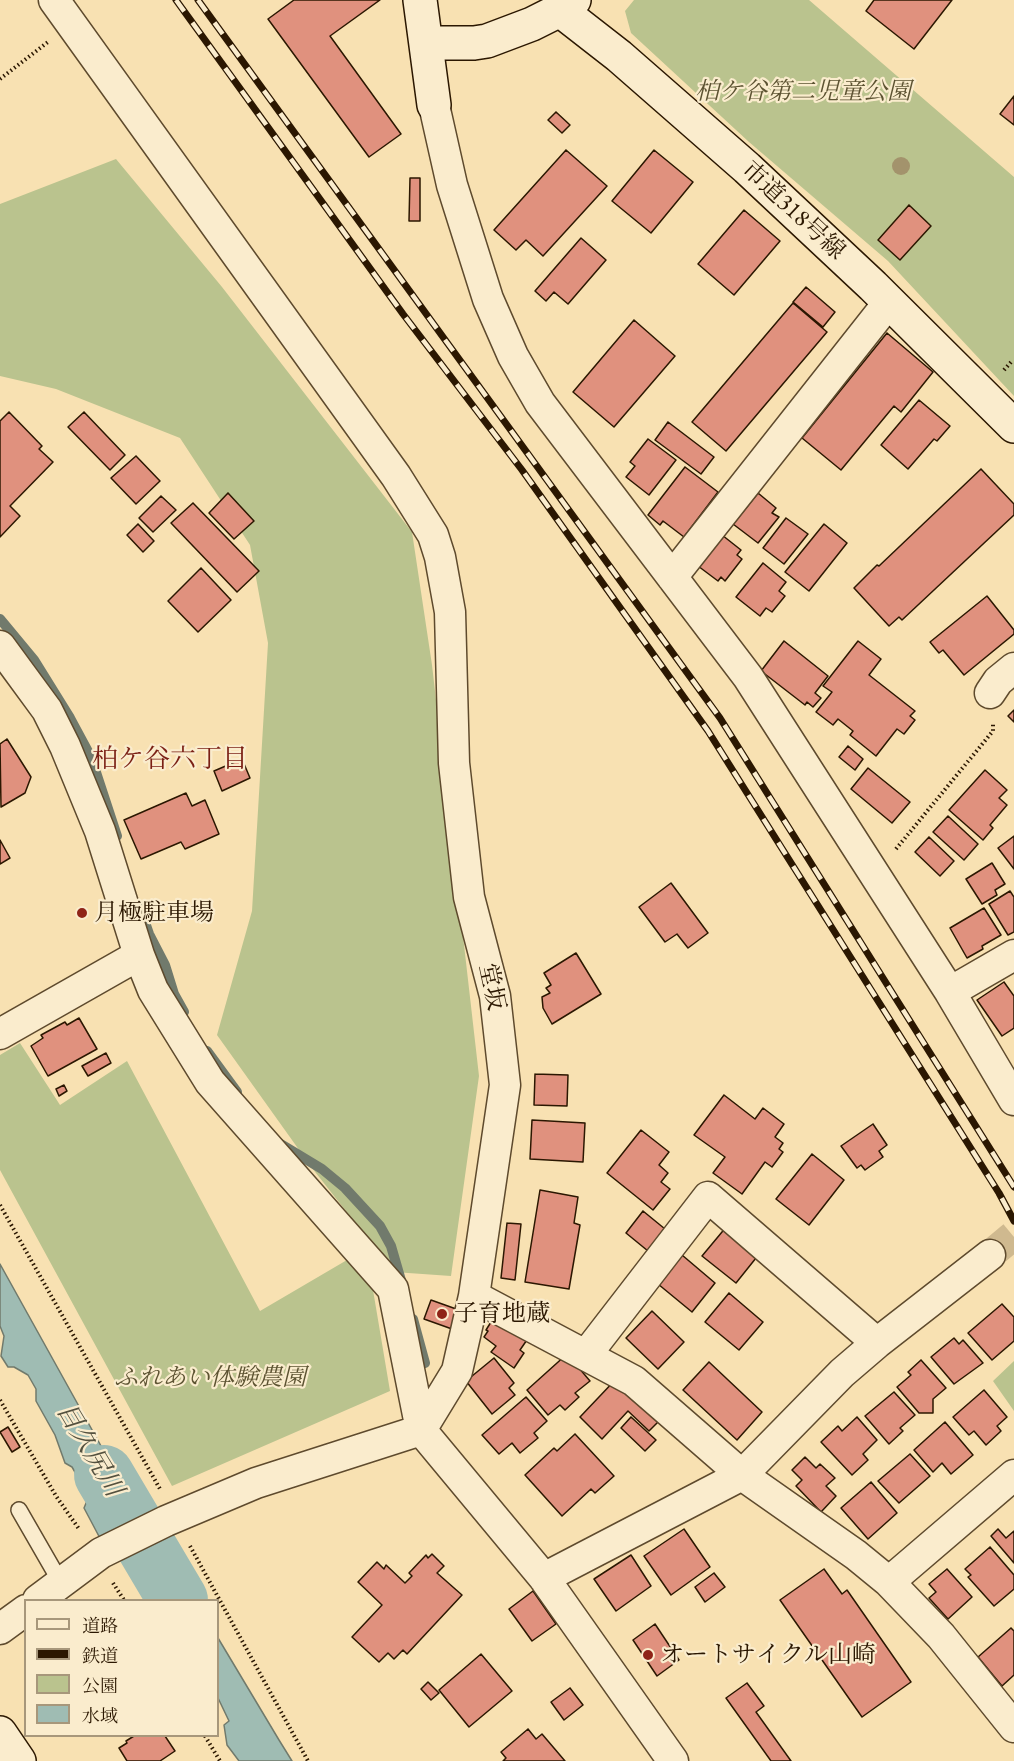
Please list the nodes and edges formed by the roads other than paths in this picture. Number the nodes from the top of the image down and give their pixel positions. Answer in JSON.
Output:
{"nodes":[{"id":1,"x":420,"y":0,"type":"edge"},
{"id":2,"x":567,"y":5,"type":"edge"},
{"id":3,"x":63,"y":12,"type":"edge"},
{"id":4,"x":426,"y":43,"type":"junction"},
{"id":5,"x":434,"y":105,"type":"joint"},
{"id":6,"x":889,"y":302,"type":"junction"},
{"id":7,"x":1014,"y":426,"type":"edge"},
{"id":8,"x":672,"y":577,"type":"junction"},
{"id":9,"x":0,"y":646,"type":"edge"},
{"id":10,"x":1014,"y":668,"type":"edge"},
{"id":11,"x":990,"y":693,"type":"road end"},
{"id":12,"x":139,"y":955,"type":"junction"},
{"id":13,"x":1014,"y":955,"type":"edge"},
{"id":14,"x":950,"y":992,"type":"junction"},
{"id":15,"x":0,"y":1034,"type":"edge"},
{"id":16,"x":1014,"y":1100,"type":"edge"},
{"id":17,"x":990,"y":1255,"type":"tunnel mouth"},
{"id":18,"x":474,"y":1296,"type":"junction"},
{"id":19,"x":877,"y":1343,"type":"junction"},
{"id":20,"x":586,"y":1355,"type":"junction"},
{"id":21,"x":421,"y":1430,"type":"junction"},
{"id":22,"x":742,"y":1474,"type":"junction"},
{"id":23,"x":1014,"y":1475,"type":"edge"},
{"id":24,"x":19,"y":1510,"type":"dead end"},
{"id":25,"x":544,"y":1578,"type":"junction"},
{"id":26,"x":889,"y":1582,"type":"junction"},
{"id":27,"x":50,"y":1592,"type":"edge"},
{"id":28,"x":24,"y":1611,"type":"edge"},
{"id":29,"x":0,"y":1629,"type":"edge"},
{"id":30,"x":1014,"y":1727,"type":"edge"},
{"id":31,"x":0,"y":1733,"type":"edge"},
{"id":32,"x":19,"y":1761,"type":"edge"},
{"id":33,"x":673,"y":1761,"type":"edge"}],
"edges":[{"from":1,"to":4,"type":"street"},
{"from":2,"to":4,"type":"street"},
{"from":2,"to":6,"type":"street","name":"市道318号線"},
{"from":3,"to":18,"type":"street","name":"堂坂"},
{"from":4,"to":5,"type":"street"},
{"from":5,"to":8,"type":"street"},
{"from":6,"to":7,"type":"street","name":"市道318号線"},
{"from":6,"to":8,"type":"street"},
{"from":8,"to":14,"type":"street"},
{"from":9,"to":12,"type":"street"},
{"from":10,"to":11,"type":"street"},
{"from":12,"to":15,"type":"street"},
{"from":12,"to":21,"type":"street"},
{"from":13,"to":14,"type":"street"},
{"from":14,"to":16,"type":"street"},
{"from":17,"to":19,"type":"street"},
{"from":18,"to":20,"type":"street"},
{"from":18,"to":21,"type":"street","name":"堂坂"},
{"from":19,"to":20,"type":"street"},
{"from":19,"to":22,"type":"street"},
{"from":20,"to":22,"type":"street"},
{"from":21,"to":25,"type":"street"},
{"from":21,"to":27,"type":"street"},
{"from":22,"to":25,"type":"street"},
{"from":22,"to":26,"type":"street"},
{"from":23,"to":26,"type":"street"},
{"from":24,"to":27,"type":"lane"},
{"from":25,"to":33,"type":"street"},
{"from":26,"to":30,"type":"street"},
{"from":28,"to":29,"type":"street"},
{"from":31,"to":32,"type":"street"}]}
